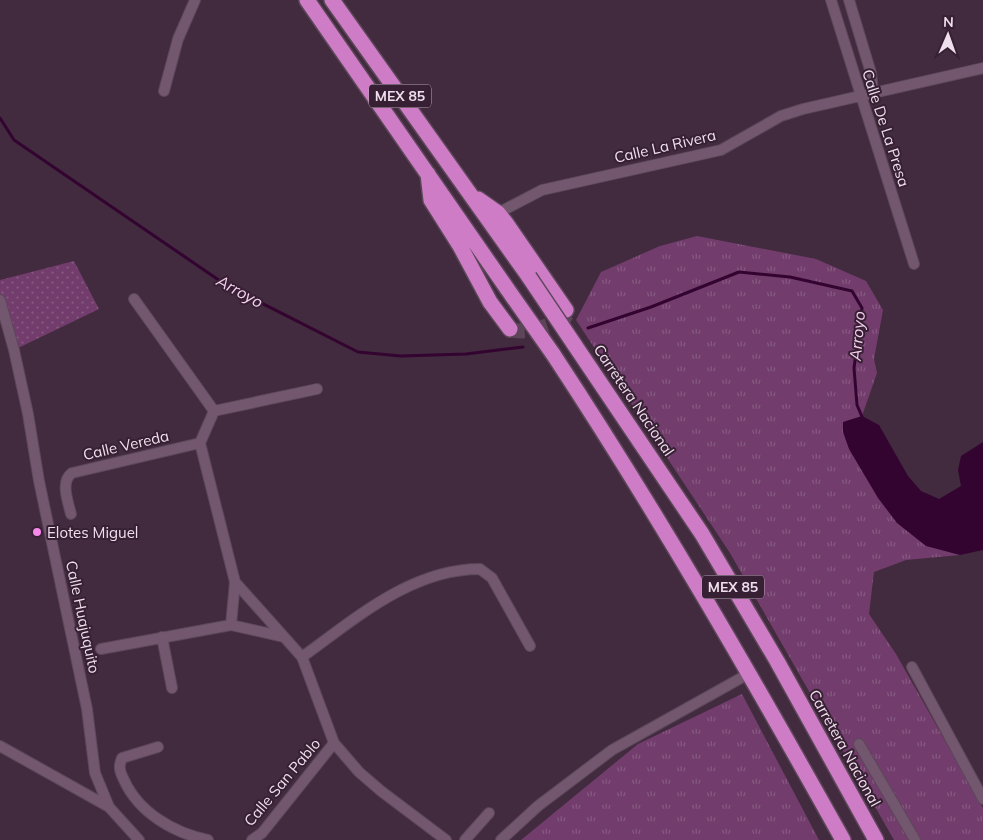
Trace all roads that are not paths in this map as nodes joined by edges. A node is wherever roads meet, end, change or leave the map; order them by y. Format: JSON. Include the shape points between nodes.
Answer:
{"nodes":[{"id":1,"x":195,"y":0,"type":"edge"},
{"id":2,"x":307,"y":0,"type":"edge"},
{"id":3,"x":332,"y":0,"type":"edge"},
{"id":4,"x":831,"y":0,"type":"edge"},
{"id":5,"x":849,"y":0,"type":"edge"},
{"id":6,"x":983,"y":68,"type":"edge"},
{"id":7,"x":164,"y":91,"type":"dead end"},
{"id":8,"x":872,"y":93,"type":"junction"},
{"id":9,"x":860,"y":96,"type":"junction"},
{"id":10,"x":428,"y":173,"type":"junction"},
{"id":11,"x":467,"y":191,"type":"junction"},
{"id":12,"x":498,"y":214,"type":"junction"},
{"id":13,"x":914,"y":264,"type":"dead end"},
{"id":14,"x":134,"y":299,"type":"dead end"},
{"id":15,"x":0,"y":300,"type":"edge"},
{"id":16,"x":566,"y":310,"type":"dead end"},
{"id":17,"x":510,"y":329,"type":"dead end"},
{"id":18,"x":317,"y":389,"type":"dead end"},
{"id":19,"x":214,"y":411,"type":"junction"},
{"id":20,"x":200,"y":443,"type":"junction"},
{"id":21,"x":71,"y":514,"type":"dead end"},
{"id":22,"x":235,"y":582,"type":"junction"},
{"id":23,"x":231,"y":625,"type":"junction"},
{"id":24,"x":162,"y":637,"type":"junction"},
{"id":25,"x":284,"y":637,"type":"junction"},
{"id":26,"x":530,"y":646,"type":"dead end"},
{"id":27,"x":100,"y":649,"type":"dead end"},
{"id":28,"x":302,"y":657,"type":"junction"},
{"id":29,"x":912,"y":668,"type":"dead end"},
{"id":30,"x":750,"y":673,"type":"junction"},
{"id":31,"x":172,"y":688,"type":"dead end"},
{"id":32,"x":334,"y":743,"type":"junction"},
{"id":33,"x":859,"y":744,"type":"dead end"},
{"id":34,"x":0,"y":746,"type":"edge"},
{"id":35,"x":158,"y":747,"type":"dead end"},
{"id":36,"x":983,"y":799,"type":"edge"},
{"id":37,"x":108,"y":807,"type":"junction"},
{"id":38,"x":489,"y":813,"type":"dead end"},
{"id":39,"x":139,"y":840,"type":"edge"},
{"id":40,"x":208,"y":840,"type":"edge"},
{"id":41,"x":252,"y":840,"type":"edge"},
{"id":42,"x":446,"y":840,"type":"edge"},
{"id":43,"x":465,"y":840,"type":"edge"},
{"id":44,"x":501,"y":840,"type":"edge"},
{"id":45,"x":843,"y":840,"type":"edge"},
{"id":46,"x":876,"y":840,"type":"edge"},
{"id":47,"x":915,"y":840,"type":"edge"}],
"edges":[{"from":1,"to":7,"type":"street","via":[[178,39]]},
{"from":2,"to":10,"type":"highway","number":"MEX 85"},
{"from":3,"to":11,"type":"highway","name":"Carretera Nacional","number":"MEX 85"},
{"from":4,"to":9,"type":"street","name":"Calle De La Presa"},
{"from":5,"to":8,"type":"street","via":[[871,73]]},
{"from":6,"to":8,"type":"street","name":"Calle La Rivera"},
{"from":8,"to":9,"type":"street","name":"Calle La Rivera"},
{"from":9,"to":12,"type":"street","name":"Calle La Rivera","via":[[781,116],[721,150],[542,190]]},
{"from":9,"to":13,"type":"street","name":"Calle De La Presa"},
{"from":10,"to":17,"type":"highway","number":"MEX 85","via":[[431,200],[490,302]]},
{"from":10,"to":30,"type":"highway","number":"MEX 85","bridge":true,"via":[[606,434]]},
{"from":11,"to":12,"type":"highway","number":"MEX 85"},
{"from":11,"to":46,"type":"highway","name":"Carretera Nacional","number":"MEX 85","bridge":true,"via":[[529,277],[702,534]]},
{"from":12,"to":16,"type":"highway","number":"MEX 85"},
{"from":14,"to":19,"type":"street"},
{"from":15,"to":37,"type":"street","name":"Calle Huajuquito","via":[[28,414],[87,709],[95,773]]},
{"from":18,"to":19,"type":"street"},
{"from":19,"to":20,"type":"street"},
{"from":20,"to":21,"type":"street","name":"Calle Vereda","via":[[72,473],[66,480]]},
{"from":20,"to":22,"type":"street"},
{"from":22,"to":23,"type":"street"},
{"from":22,"to":25,"type":"street"},
{"from":23,"to":24,"type":"street"},
{"from":23,"to":25,"type":"street"},
{"from":24,"to":27,"type":"street"},
{"from":24,"to":31,"type":"street"},
{"from":25,"to":28,"type":"street"},
{"from":26,"to":28,"type":"street","via":[[492,578],[480,569],[470,569],[427,579],[400,590]]},
{"from":28,"to":32,"type":"street"},
{"from":29,"to":36,"type":"street"},
{"from":30,"to":44,"type":"street","via":[[612,750],[538,806]]},
{"from":30,"to":45,"type":"highway","number":"MEX 85"},
{"from":32,"to":41,"type":"street","name":"Calle San Pablo"},
{"from":32,"to":42,"type":"street","via":[[359,772]]},
{"from":33,"to":47,"type":"street"},
{"from":34,"to":37,"type":"street"},
{"from":35,"to":40,"type":"street","via":[[122,758],[120,771],[128,790],[144,809],[161,822]]},
{"from":37,"to":39,"type":"street","name":"Calle Huajuquito"},
{"from":38,"to":43,"type":"street"}]}
